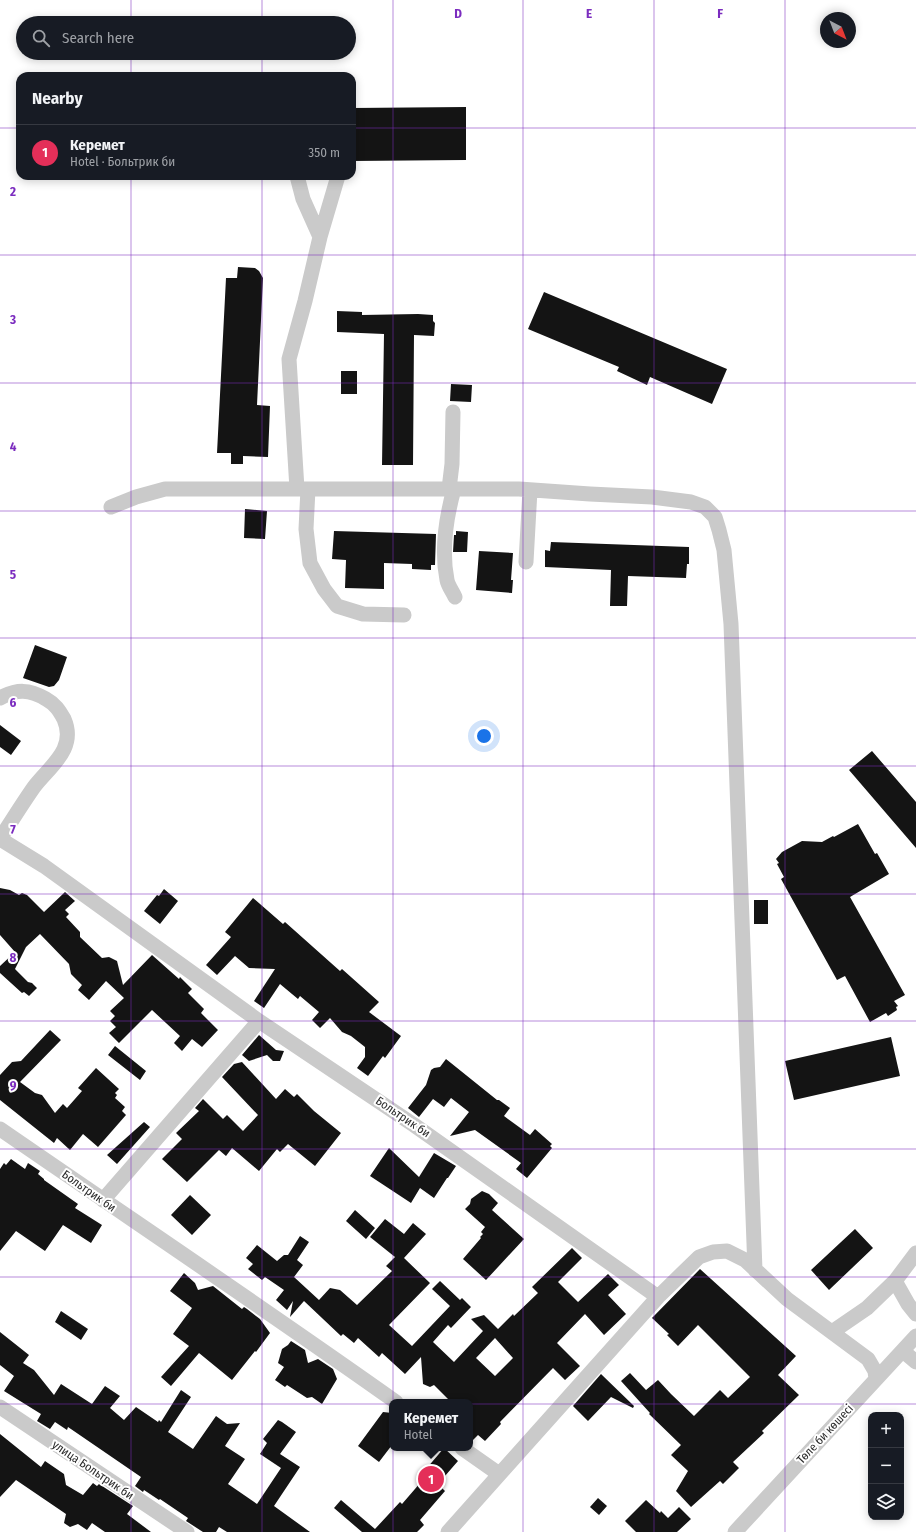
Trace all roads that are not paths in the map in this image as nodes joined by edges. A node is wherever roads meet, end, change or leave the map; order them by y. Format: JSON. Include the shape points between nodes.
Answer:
{"nodes":[{"id":1,"x":298,"y":180,"type":"edge"},
{"id":2,"x":337,"y":180,"type":"edge"},
{"id":3,"x":320,"y":237,"type":"junction"},
{"id":4,"x":453,"y":412,"type":"dead end"},
{"id":5,"x":303,"y":489,"type":"junction"},
{"id":6,"x":452,"y":489,"type":"junction"},
{"id":7,"x":530,"y":490,"type":"junction"},
{"id":8,"x":111,"y":507,"type":"dead end"},
{"id":9,"x":526,"y":562,"type":"dead end"},
{"id":10,"x":455,"y":597,"type":"dead end"},
{"id":11,"x":404,"y":615,"type":"dead end"},
{"id":12,"x":0,"y":698,"type":"edge"},
{"id":13,"x":0,"y":839,"type":"edge"},
{"id":14,"x":259,"y":1021,"type":"junction"},
{"id":15,"x":0,"y":1129,"type":"edge"},
{"id":16,"x":103,"y":1200,"type":"junction"},
{"id":17,"x":916,"y":1253,"type":"edge"},
{"id":18,"x":755,"y":1270,"type":"junction"},
{"id":19,"x":895,"y":1281,"type":"junction"},
{"id":20,"x":658,"y":1297,"type":"junction"},
{"id":21,"x":916,"y":1314,"type":"edge"},
{"id":22,"x":832,"y":1332,"type":"junction"},
{"id":23,"x":916,"y":1336,"type":"edge"},
{"id":24,"x":903,"y":1351,"type":"junction"},
{"id":25,"x":916,"y":1362,"type":"edge"},
{"id":26,"x":876,"y":1379,"type":"junction"},
{"id":27,"x":392,"y":1399,"type":"edge"},
{"id":28,"x":0,"y":1407,"type":"edge"},
{"id":29,"x":466,"y":1451,"type":"edge"},
{"id":30,"x":499,"y":1474,"type":"junction"},
{"id":31,"x":187,"y":1532,"type":"edge"},
{"id":32,"x":448,"y":1532,"type":"edge"},
{"id":33,"x":735,"y":1532,"type":"edge"}],
"edges":[{"from":1,"to":3,"type":"street","via":[[303,199]]},
{"from":2,"to":3,"type":"street"},
{"from":3,"to":5,"type":"street","via":[[289,359]]},
{"from":4,"to":6,"type":"street"},
{"from":5,"to":6,"type":"street"},
{"from":5,"to":8,"type":"street","via":[[165,489]]},
{"from":5,"to":11,"type":"street","via":[[310,563],[337,606],[363,614]]},
{"from":6,"to":7,"type":"street"},
{"from":6,"to":10,"type":"street","via":[[444,542],[447,581]]},
{"from":7,"to":9,"type":"street"},
{"from":7,"to":18,"type":"street","via":[[652,497],[691,502],[704,507],[715,518],[719,530],[724,550],[731,624]]},
{"from":12,"to":13,"type":"street","via":[[12,692],[27,691],[40,695],[54,703],[65,721],[68,733],[61,756],[34,787]]},
{"from":13,"to":14,"type":"street","name":"Больтрик би","via":[[44,866]]},
{"from":14,"to":16,"type":"street"},
{"from":14,"to":20,"type":"street","name":"Больтрик би","via":[[414,1125]]},
{"from":15,"to":16,"type":"street","name":"Больтрик би"},
{"from":16,"to":27,"type":"street","name":"Больтрик би","via":[[281,1320]]},
{"from":17,"to":19,"type":"street"},
{"from":18,"to":20,"type":"street","via":[[745,1260],[727,1251],[713,1252],[698,1257]]},
{"from":18,"to":22,"type":"street"},
{"from":19,"to":21,"type":"street"},
{"from":19,"to":22,"type":"street","via":[[867,1308]]},
{"from":20,"to":30,"type":"street"},
{"from":22,"to":26,"type":"street","via":[[868,1359],[875,1371]]},
{"from":23,"to":24,"type":"street","name":"Төле би көшесі"},
{"from":24,"to":25,"type":"street"},
{"from":24,"to":26,"type":"street","name":"Төле би көшесі"},
{"from":26,"to":33,"type":"street","name":"Төле би көшесі"},
{"from":28,"to":31,"type":"street","name":"улица Больтрик би"},
{"from":29,"to":30,"type":"street"},
{"from":30,"to":32,"type":"street"}]}
